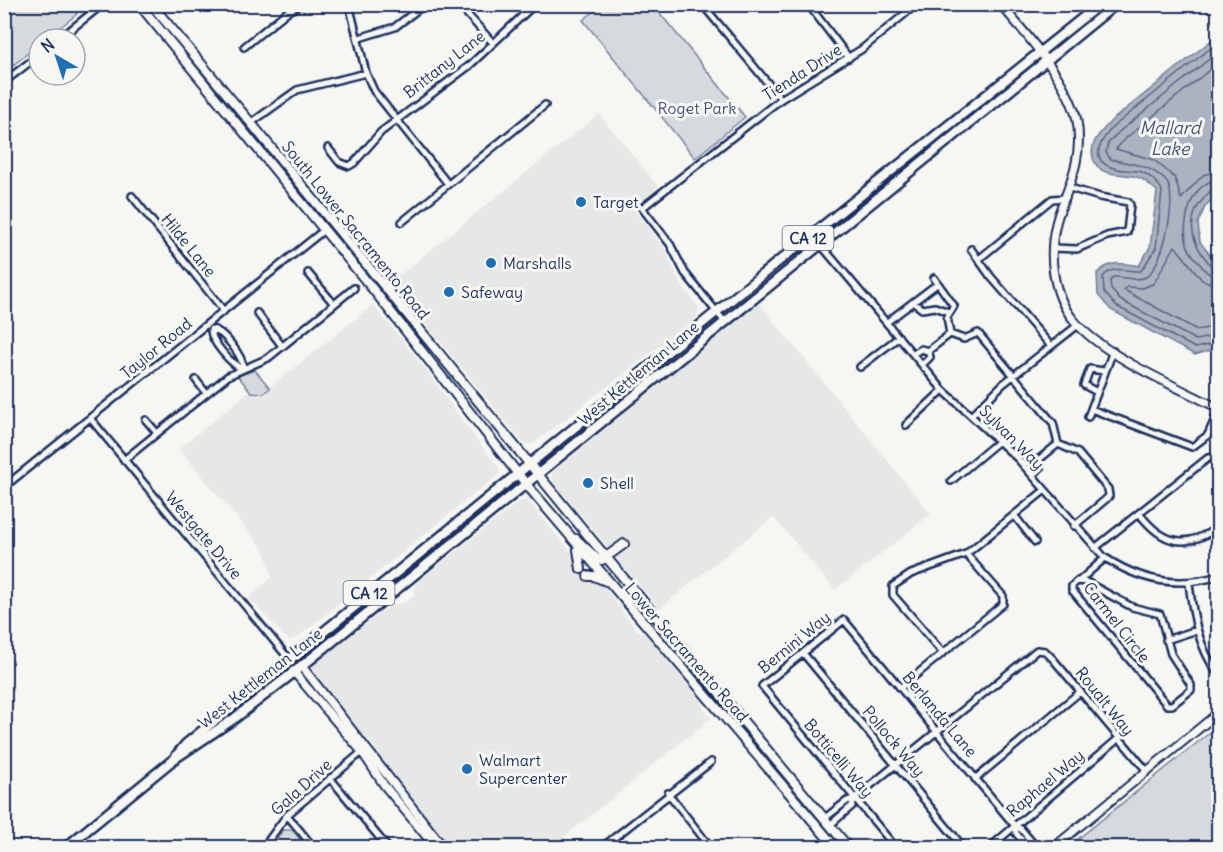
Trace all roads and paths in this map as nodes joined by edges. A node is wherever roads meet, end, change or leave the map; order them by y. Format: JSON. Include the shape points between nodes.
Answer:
{"nodes":[{"id":1,"x":102,"y":4,"type":"edge"},
{"id":2,"x":139,"y":4,"type":"edge"},
{"id":3,"x":151,"y":4,"type":"edge"},
{"id":4,"x":302,"y":4,"type":"edge"},
{"id":5,"x":349,"y":4,"type":"edge"},
{"id":6,"x":425,"y":4,"type":"edge"},
{"id":7,"x":458,"y":4,"type":"edge"},
{"id":8,"x":535,"y":4,"type":"edge"},
{"id":9,"x":702,"y":4,"type":"edge"},
{"id":10,"x":808,"y":4,"type":"edge"},
{"id":11,"x":917,"y":4,"type":"edge"},
{"id":12,"x":1000,"y":4,"type":"edge"},
{"id":13,"x":1100,"y":4,"type":"edge"},
{"id":14,"x":1116,"y":4,"type":"edge"},
{"id":15,"x":908,"y":7,"type":"edge"},
{"id":16,"x":74,"y":27,"type":"edge"},
{"id":17,"x":359,"y":38,"type":"junction"},
{"id":18,"x":494,"y":43,"type":"junction"},
{"id":19,"x":244,"y":47,"type":"dead end"},
{"id":20,"x":1039,"y":53,"type":"junction"},
{"id":21,"x":849,"y":58,"type":"junction"},
{"id":22,"x":1045,"y":62,"type":"junction"},
{"id":23,"x":27,"y":64,"type":"edge"},
{"id":24,"x":366,"y":73,"type":"junction"},
{"id":25,"x":4,"y":82,"type":"edge"},
{"id":26,"x":781,"y":99,"type":"junction"},
{"id":27,"x":545,"y":105,"type":"dead end"},
{"id":28,"x":395,"y":120,"type":"junction"},
{"id":29,"x":251,"y":123,"type":"junction"},
{"id":30,"x":328,"y":148,"type":"dead end"},
{"id":31,"x":448,"y":184,"type":"junction"},
{"id":32,"x":1070,"y":188,"type":"junction"},
{"id":33,"x":132,"y":196,"type":"dead end"},
{"id":34,"x":1066,"y":198,"type":"junction"},
{"id":35,"x":402,"y":222,"type":"dead end"},
{"id":36,"x":324,"y":230,"type":"junction"},
{"id":37,"x":350,"y":244,"type":"junction"},
{"id":38,"x":820,"y":245,"type":"junction"},
{"id":39,"x":1053,"y":248,"type":"junction"},
{"id":40,"x":971,"y":249,"type":"dead end"},
{"id":41,"x":979,"y":259,"type":"junction"},
{"id":42,"x":308,"y":273,"type":"dead end"},
{"id":43,"x":934,"y":278,"type":"dead end"},
{"id":44,"x":937,"y":284,"type":"junction"},
{"id":45,"x":354,"y":288,"type":"dead end"},
{"id":46,"x":913,"y":302,"type":"junction"},
{"id":47,"x":334,"y":304,"type":"junction"},
{"id":48,"x":224,"y":311,"type":"junction"},
{"id":49,"x":716,"y":312,"type":"junction"},
{"id":50,"x":949,"y":312,"type":"junction"},
{"id":51,"x":257,"y":314,"type":"dead end"},
{"id":52,"x":724,"y":321,"type":"junction"},
{"id":53,"x":887,"y":322,"type":"junction"},
{"id":54,"x":1077,"y":325,"type":"junction"},
{"id":55,"x":209,"y":326,"type":"junction"},
{"id":56,"x":950,"y":334,"type":"junction"},
{"id":57,"x":899,"y":337,"type":"junction"},
{"id":58,"x":282,"y":346,"type":"junction"},
{"id":59,"x":1051,"y":346,"type":"junction"},
{"id":60,"x":234,"y":350,"type":"junction"},
{"id":61,"x":928,"y":351,"type":"junction"},
{"id":62,"x":1113,"y":351,"type":"junction"},
{"id":63,"x":913,"y":354,"type":"junction"},
{"id":64,"x":226,"y":355,"type":"junction"},
{"id":65,"x":922,"y":365,"type":"junction"},
{"id":66,"x":860,"y":368,"type":"dead end"},
{"id":67,"x":243,"y":369,"type":"junction"},
{"id":68,"x":1104,"y":371,"type":"junction"},
{"id":69,"x":1013,"y":376,"type":"junction"},
{"id":70,"x":196,"y":380,"type":"dead end"},
{"id":71,"x":943,"y":390,"type":"junction"},
{"id":72,"x":1097,"y":392,"type":"junction"},
{"id":73,"x":206,"y":393,"type":"junction"},
{"id":74,"x":1218,"y":408,"type":"edge"},
{"id":75,"x":1091,"y":409,"type":"junction"},
{"id":76,"x":1218,"y":412,"type":"edge"},
{"id":77,"x":972,"y":415,"type":"junction"},
{"id":78,"x":1088,"y":417,"type":"dead end"},
{"id":79,"x":90,"y":418,"type":"junction"},
{"id":80,"x":146,"y":420,"type":"dead end"},
{"id":81,"x":906,"y":424,"type":"dead end"},
{"id":82,"x":157,"y":433,"type":"junction"},
{"id":83,"x":1000,"y":441,"type":"junction"},
{"id":84,"x":1058,"y":444,"type":"junction"},
{"id":85,"x":1218,"y":458,"type":"edge"},
{"id":86,"x":124,"y":460,"type":"junction"},
{"id":87,"x":1037,"y":461,"type":"junction"},
{"id":88,"x":529,"y":464,"type":"junction"},
{"id":89,"x":1023,"y":465,"type":"junction"},
{"id":90,"x":517,"y":473,"type":"junction"},
{"id":91,"x":537,"y":475,"type":"junction"},
{"id":92,"x":1032,"y":475,"type":"junction"},
{"id":93,"x":951,"y":480,"type":"dead end"},
{"id":94,"x":526,"y":484,"type":"junction"},
{"id":95,"x":4,"y":486,"type":"edge"},
{"id":96,"x":1045,"y":490,"type":"junction"},
{"id":97,"x":1139,"y":513,"type":"junction"},
{"id":98,"x":1014,"y":515,"type":"junction"},
{"id":99,"x":1074,"y":526,"type":"junction"},
{"id":100,"x":1218,"y":527,"type":"edge"},
{"id":101,"x":569,"y":536,"type":"junction"},
{"id":102,"x":1035,"y":542,"type":"dead end"},
{"id":103,"x":624,"y":544,"type":"dead end"},
{"id":104,"x":1095,"y":548,"type":"junction"},
{"id":105,"x":966,"y":554,"type":"junction"},
{"id":106,"x":607,"y":557,"type":"junction"},
{"id":107,"x":1105,"y":558,"type":"junction"},
{"id":108,"x":581,"y":569,"type":"dead end"},
{"id":109,"x":588,"y":576,"type":"dead end"},
{"id":110,"x":1218,"y":576,"type":"edge"},
{"id":111,"x":1079,"y":581,"type":"junction"},
{"id":112,"x":1190,"y":583,"type":"junction"},
{"id":113,"x":613,"y":587,"type":"junction"},
{"id":114,"x":844,"y":620,"type":"joint"},
{"id":115,"x":1197,"y":630,"type":"junction"},
{"id":116,"x":1166,"y":640,"type":"junction"},
{"id":117,"x":942,"y":652,"type":"junction"},
{"id":118,"x":802,"y":653,"type":"junction"},
{"id":119,"x":289,"y":659,"type":"junction"},
{"id":120,"x":297,"y":668,"type":"junction"},
{"id":121,"x":1218,"y":674,"type":"edge"},
{"id":122,"x":762,"y":686,"type":"joint"},
{"id":123,"x":900,"y":688,"type":"junction"},
{"id":124,"x":1080,"y":692,"type":"junction"},
{"id":125,"x":1218,"y":713,"type":"edge"},
{"id":126,"x":937,"y":732,"type":"junction"},
{"id":127,"x":1119,"y":739,"type":"junction"},
{"id":128,"x":365,"y":750,"type":"junction"},
{"id":129,"x":174,"y":759,"type":"junction"},
{"id":130,"x":711,"y":762,"type":"dead end"},
{"id":131,"x":896,"y":765,"type":"junction"},
{"id":132,"x":1147,"y":771,"type":"junction"},
{"id":133,"x":330,"y":778,"type":"junction"},
{"id":134,"x":975,"y":778,"type":"junction"},
{"id":135,"x":668,"y":794,"type":"junction"},
{"id":136,"x":855,"y":798,"type":"junction"},
{"id":137,"x":287,"y":815,"type":"junction"},
{"id":138,"x":825,"y":818,"type":"junction"},
{"id":139,"x":831,"y":825,"type":"junction"},
{"id":140,"x":1015,"y":826,"type":"junction"},
{"id":141,"x":706,"y":841,"type":"junction"},
{"id":142,"x":65,"y":848,"type":"edge"},
{"id":143,"x":263,"y":848,"type":"edge"},
{"id":144,"x":314,"y":848,"type":"edge"},
{"id":145,"x":388,"y":848,"type":"edge"},
{"id":146,"x":436,"y":848,"type":"edge"},
{"id":147,"x":444,"y":848,"type":"edge"},
{"id":148,"x":601,"y":848,"type":"edge"},
{"id":149,"x":697,"y":848,"type":"edge"},
{"id":150,"x":711,"y":848,"type":"edge"},
{"id":151,"x":836,"y":848,"type":"edge"},
{"id":152,"x":849,"y":848,"type":"edge"},
{"id":153,"x":896,"y":848,"type":"edge"},
{"id":154,"x":964,"y":848,"type":"edge"},
{"id":155,"x":989,"y":848,"type":"edge"},
{"id":156,"x":1028,"y":848,"type":"edge"},
{"id":157,"x":1037,"y":848,"type":"edge"},
{"id":158,"x":1053,"y":848,"type":"edge"}],
"edges":[{"from":1,"to":16,"type":"street"},
{"from":2,"to":36,"type":"main road","name":"South Lower Sacramento Road"},
{"from":3,"to":29,"type":"main road","name":"South Lower Sacramento Road"},
{"from":4,"to":19,"type":"street"},
{"from":5,"to":17,"type":"street"},
{"from":6,"to":17,"type":"street","via":[[394,27]]},
{"from":7,"to":18,"type":"street"},
{"from":8,"to":18,"type":"street","name":"Brittany Lane"},
{"from":9,"to":26,"type":"street"},
{"from":10,"to":21,"type":"street"},
{"from":11,"to":15,"type":"street","name":"Tienda Drive"},
{"from":12,"to":20,"type":"street"},
{"from":13,"to":20,"type":"main road","name":"West Kettleman Lane","number":"CA 12"},
{"from":14,"to":22,"type":"main road","name":"West Kettleman Lane","number":"CA 12"},
{"from":15,"to":21,"type":"street","name":"Tienda Drive"},
{"from":17,"to":24,"type":"street"},
{"from":18,"to":28,"type":"street","name":"Brittany Lane"},
{"from":20,"to":22,"type":"street"},
{"from":20,"to":49,"type":"main road","name":"West Kettleman Lane","number":"CA 12"},
{"from":21,"to":26,"type":"street","name":"Tienda Drive"},
{"from":22,"to":32,"type":"street","via":[[1068,93],[1077,120],[1080,152]]},
{"from":22,"to":38,"type":"main road","name":"West Kettleman Lane","number":"CA 12"},
{"from":23,"to":25,"type":"street"},
{"from":24,"to":28,"type":"street"},
{"from":24,"to":29,"type":"street","via":[[297,90]]},
{"from":26,"to":49,"type":"street","name":"Tienda Drive","via":[[642,208]]},
{"from":27,"to":31,"type":"street"},
{"from":28,"to":30,"type":"street","name":"Brittany Lane","via":[[351,165],[339,162]]},
{"from":28,"to":31,"type":"street"},
{"from":29,"to":37,"type":"main road","name":"South Lower Sacramento Road"},
{"from":31,"to":35,"type":"street"},
{"from":32,"to":34,"type":"street"},
{"from":32,"to":39,"type":"street","via":[[1128,202],[1127,232],[1077,249]]},
{"from":33,"to":48,"type":"street","name":"Hilde Lane"},
{"from":34,"to":39,"type":"street"},
{"from":34,"to":41,"type":"street","via":[[1052,199]]},
{"from":36,"to":37,"type":"main road","via":[[332,229]]},
{"from":36,"to":48,"type":"street","name":"Taylor Road"},
{"from":36,"to":90,"type":"main road","name":"South Lower Sacramento Road"},
{"from":37,"to":88,"type":"main road","name":"South Lower Sacramento Road"},
{"from":38,"to":52,"type":"main road","name":"West Kettleman Lane","number":"CA 12"},
{"from":38,"to":53,"type":"street","name":"Sylvan Way"},
{"from":39,"to":54,"type":"street","via":[[1053,272],[1059,293]]},
{"from":40,"to":41,"type":"street"},
{"from":41,"to":59,"type":"street"},
{"from":42,"to":47,"type":"street"},
{"from":43,"to":44,"type":"street"},
{"from":44,"to":46,"type":"street"},
{"from":44,"to":50,"type":"street","via":[[954,306]]},
{"from":45,"to":47,"type":"street"},
{"from":46,"to":50,"type":"street","via":[[922,309]]},
{"from":46,"to":53,"type":"street"},
{"from":47,"to":58,"type":"street"},
{"from":48,"to":55,"type":"street","name":"Taylor Road"},
{"from":49,"to":52,"type":"street","name":"Tienda Drive"},
{"from":49,"to":88,"type":"main road","name":"West Kettleman Lane","number":"CA 12"},
{"from":50,"to":56,"type":"street","via":[[946,323]]},
{"from":51,"to":58,"type":"street"},
{"from":52,"to":91,"type":"main road","name":"West Kettleman Lane","number":"CA 12"},
{"from":53,"to":57,"type":"street","name":"Sylvan Way"},
{"from":54,"to":59,"type":"street"},
{"from":54,"to":62,"type":"street","via":[[1098,344]]},
{"from":55,"to":60,"type":"street"},
{"from":55,"to":64,"type":"street"},
{"from":55,"to":79,"type":"street","name":"Taylor Road"},
{"from":56,"to":61,"type":"street"},
{"from":56,"to":69,"type":"street","via":[[964,339],[978,333]]},
{"from":57,"to":63,"type":"street","name":"Sylvan Way"},
{"from":57,"to":66,"type":"street"},
{"from":58,"to":67,"type":"street"},
{"from":59,"to":69,"type":"street"},
{"from":60,"to":64,"type":"street"},
{"from":60,"to":67,"type":"street","via":[[243,361]]},
{"from":61,"to":63,"type":"street","via":[[921,349]]},
{"from":61,"to":65,"type":"street","via":[[930,357]]},
{"from":62,"to":68,"type":"street"},
{"from":62,"to":74,"type":"street"},
{"from":63,"to":65,"type":"street","name":"Sylvan Way"},
{"from":64,"to":67,"type":"street"},
{"from":65,"to":71,"type":"street","name":"Sylvan Way"},
{"from":67,"to":73,"type":"street"},
{"from":68,"to":72,"type":"street"},
{"from":68,"to":72,"type":"street","via":[[1090,369],[1084,385]]},
{"from":69,"to":77,"type":"street"},
{"from":69,"to":84,"type":"street","via":[[1053,423]]},
{"from":70,"to":73,"type":"street"},
{"from":71,"to":77,"type":"street","name":"Sylvan Way"},
{"from":71,"to":81,"type":"street"},
{"from":72,"to":75,"type":"street"},
{"from":73,"to":82,"type":"street"},
{"from":75,"to":76,"type":"street","via":[[1192,447],[1208,435]]},
{"from":75,"to":78,"type":"street"},
{"from":77,"to":83,"type":"street","name":"Sylvan Way"},
{"from":79,"to":86,"type":"street","name":"Westgate Drive"},
{"from":79,"to":95,"type":"street","name":"Taylor Road"},
{"from":80,"to":82,"type":"street"},
{"from":82,"to":86,"type":"street"},
{"from":83,"to":89,"type":"street","name":"Sylvan Way"},
{"from":83,"to":93,"type":"street"},
{"from":84,"to":87,"type":"street"},
{"from":84,"to":99,"type":"street","via":[[1078,453],[1109,493]]},
{"from":85,"to":97,"type":"street","via":[[1208,458]]},
{"from":86,"to":119,"type":"street","name":"Westgate Drive"},
{"from":87,"to":89,"type":"street","via":[[1033,459]]},
{"from":87,"to":92,"type":"street","via":[[1040,468]]},
{"from":88,"to":90,"type":"main road","name":"West Kettleman Lane","number":"CA 12"},
{"from":88,"to":91,"type":"main road","name":"South Lower Sacramento Road"},
{"from":89,"to":92,"type":"street","name":"Sylvan Way"},
{"from":90,"to":94,"type":"main road","name":"Lower Sacramento Road"},
{"from":90,"to":119,"type":"main road","name":"West Kettleman Lane","number":"CA 12"},
{"from":91,"to":94,"type":"main road","name":"West Kettleman Lane","number":"CA 12"},
{"from":91,"to":106,"type":"main road","name":"Lower Sacramento Road"},
{"from":92,"to":96,"type":"street","name":"Sylvan Way"},
{"from":94,"to":101,"type":"main road","name":"Lower Sacramento Road"},
{"from":94,"to":120,"type":"main road","name":"West Kettleman Lane","number":"CA 12"},
{"from":96,"to":98,"type":"street"},
{"from":96,"to":99,"type":"street","name":"Sylvan Way"},
{"from":97,"to":100,"type":"street","via":[[1153,531],[1177,542],[1206,536]]},
{"from":97,"to":104,"type":"street"},
{"from":98,"to":102,"type":"street"},
{"from":98,"to":105,"type":"street"},
{"from":99,"to":104,"type":"street","name":"Sylvan Way"},
{"from":101,"to":106,"type":"main road","via":[[579,540],[597,559]]},
{"from":101,"to":108,"type":"main road","via":[[579,551]]},
{"from":101,"to":113,"type":"main road","name":"Lower Sacramento Road"},
{"from":103,"to":106,"type":"main road"},
{"from":104,"to":107,"type":"street","name":"Sylvan Way"},
{"from":105,"to":117,"type":"street","via":[[1004,600]]},
{"from":105,"to":117,"type":"street","via":[[911,574],[892,590]]},
{"from":106,"to":138,"type":"main road","name":"Lower Sacramento Road"},
{"from":107,"to":111,"type":"street"},
{"from":107,"to":112,"type":"street","name":"Sylvan Way","via":[[1154,580]]},
{"from":109,"to":113,"type":"main road"},
{"from":110,"to":112,"type":"street","name":"Sylvan Way"},
{"from":111,"to":116,"type":"street","name":"Carmel Circle","via":[[1132,608],[1160,614]]},
{"from":111,"to":116,"type":"street","name":"Carmel Circle","via":[[1072,590],[1169,706],[1191,690],[1191,685],[1176,666]]},
{"from":112,"to":115,"type":"street"},
{"from":113,"to":151,"type":"main road","name":"Lower Sacramento Road","via":[[633,620]]},
{"from":114,"to":118,"type":"street","name":"Bernini Way"},
{"from":114,"to":123,"type":"street","name":"Berlanda Lane"},
{"from":115,"to":116,"type":"street","name":"Carmel Circle"},
{"from":115,"to":121,"type":"street"},
{"from":117,"to":123,"type":"street"},
{"from":118,"to":122,"type":"street","name":"Bernini Way"},
{"from":118,"to":131,"type":"street","name":"Pollock Way"},
{"from":119,"to":120,"type":"street","name":"Westgate Drive"},
{"from":119,"to":129,"type":"main road","name":"West Kettleman Lane","number":"CA 12","via":[[186,744]]},
{"from":120,"to":128,"type":"street","name":"Westgate Drive"},
{"from":120,"to":129,"type":"main road","name":"West Kettleman Lane","number":"CA 12","via":[[235,718]]},
{"from":122,"to":136,"type":"street","name":"Botticelli Way"},
{"from":123,"to":126,"type":"street","name":"Berlanda Lane"},
{"from":124,"to":126,"type":"street","name":"Roualt Way","via":[[1053,659],[1041,650],[1033,652]]},
{"from":124,"to":127,"type":"street","name":"Roualt Way"},
{"from":124,"to":134,"type":"street"},
{"from":125,"to":132,"type":"street"},
{"from":126,"to":131,"type":"street"},
{"from":126,"to":134,"type":"street","name":"Berlanda Lane"},
{"from":127,"to":132,"type":"street","name":"Roualt Way"},
{"from":127,"to":140,"type":"street","name":"Raphael Way"},
{"from":128,"to":133,"type":"street","name":"Gala Drive"},
{"from":128,"to":146,"type":"street","via":[[384,785]]},
{"from":128,"to":147,"type":"street"},
{"from":129,"to":142,"type":"main road","name":"West Kettleman Lane","number":"CA 12"},
{"from":130,"to":135,"type":"street"},
{"from":131,"to":136,"type":"street"},
{"from":131,"to":154,"type":"street","name":"Pollock Way"},
{"from":132,"to":158,"type":"street"},
{"from":133,"to":137,"type":"street","name":"Gala Drive"},
{"from":133,"to":145,"type":"street"},
{"from":134,"to":140,"type":"street","name":"Berlanda Lane"},
{"from":135,"to":141,"type":"street"},
{"from":135,"to":148,"type":"street"},
{"from":136,"to":138,"type":"street"},
{"from":136,"to":139,"type":"street","via":[[852,806]]},
{"from":136,"to":153,"type":"street","name":"Botticelli Way"},
{"from":137,"to":143,"type":"street","name":"Gala Drive"},
{"from":137,"to":144,"type":"street"},
{"from":138,"to":139,"type":"main road","name":"Lower Sacramento Road"},
{"from":139,"to":152,"type":"main road","name":"Lower Sacramento Road"},
{"from":140,"to":155,"type":"street","name":"Raphael Way"},
{"from":140,"to":156,"type":"street","name":"Berlanda Lane"},
{"from":140,"to":157,"type":"street","name":"Berlanda Lane"},
{"from":141,"to":149,"type":"street"},
{"from":141,"to":150,"type":"street"}]}
